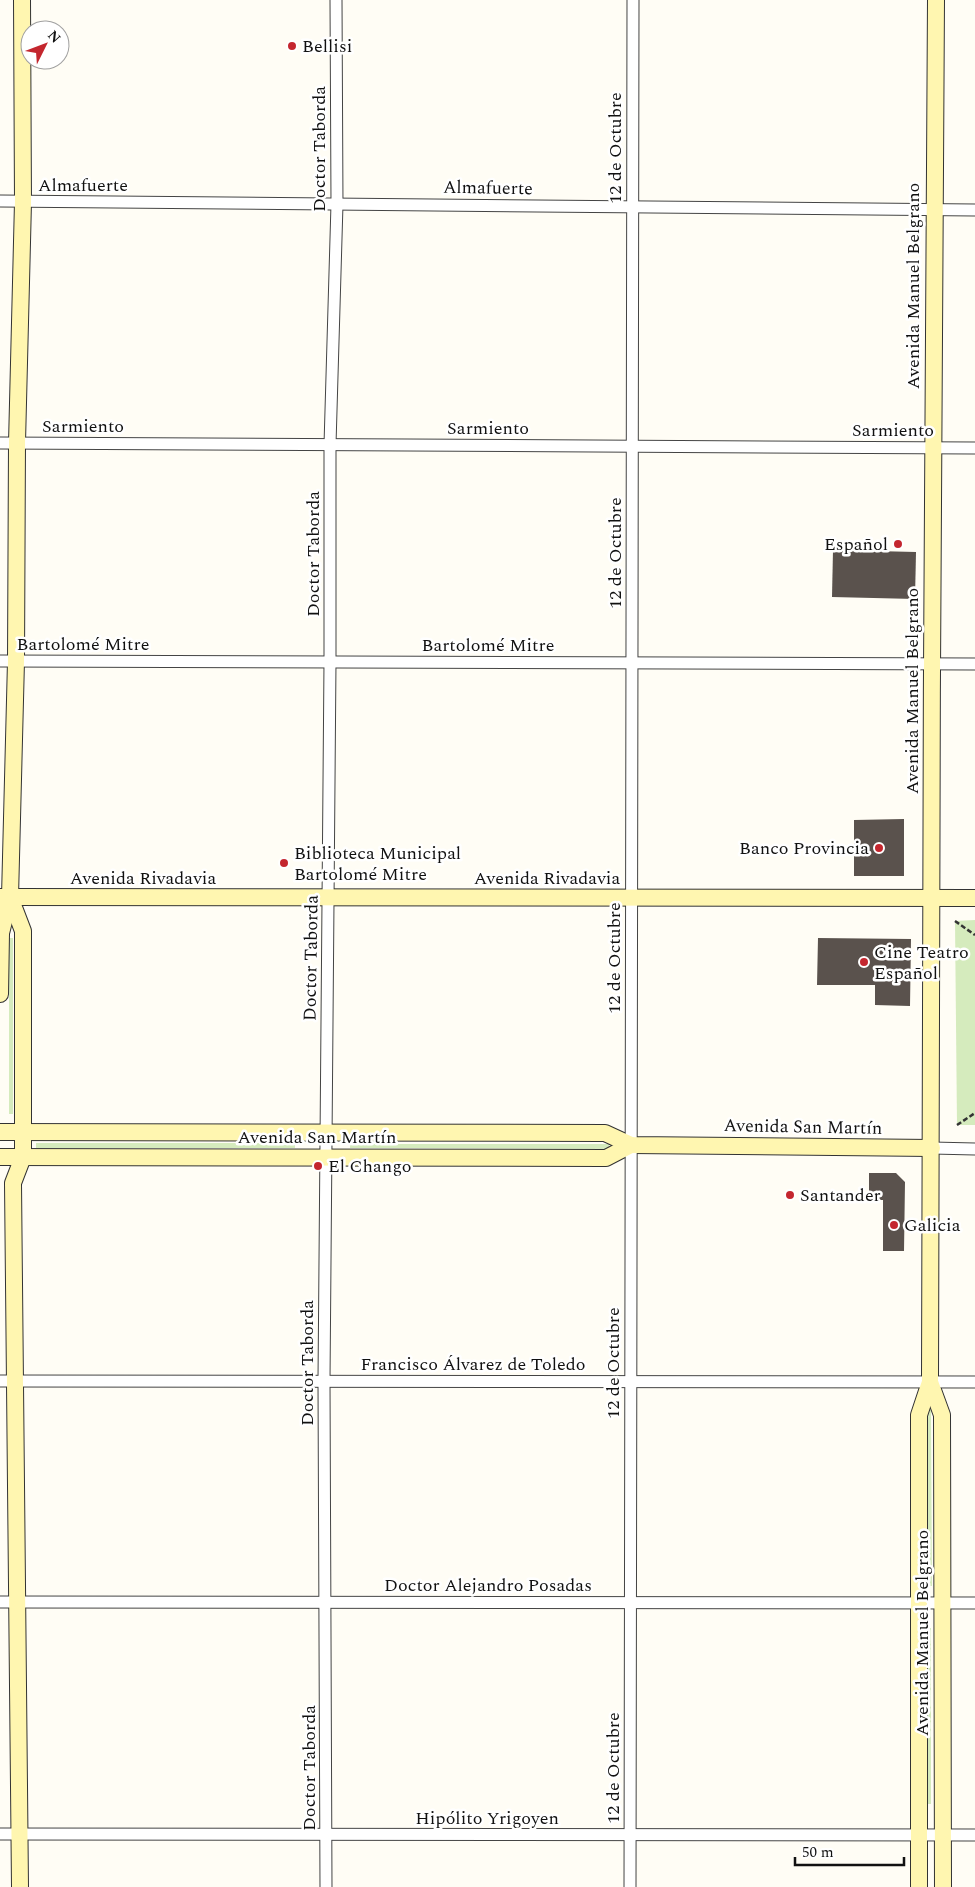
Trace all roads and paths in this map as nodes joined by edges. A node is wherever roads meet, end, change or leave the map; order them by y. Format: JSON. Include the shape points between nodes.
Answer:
{"nodes":[{"id":1,"x":22,"y":0,"type":"edge"},
{"id":2,"x":336,"y":0,"type":"edge"},
{"id":3,"x":633,"y":0,"type":"edge"},
{"id":4,"x":936,"y":0,"type":"edge"},
{"id":5,"x":0,"y":201,"type":"edge"},
{"id":6,"x":23,"y":202,"type":"junction"},
{"id":7,"x":336,"y":204,"type":"junction"},
{"id":8,"x":633,"y":207,"type":"junction"},
{"id":9,"x":933,"y":210,"type":"junction"},
{"id":10,"x":975,"y":210,"type":"edge"},
{"id":11,"x":0,"y":443,"type":"edge"},
{"id":12,"x":17,"y":443,"type":"junction"},
{"id":13,"x":330,"y":445,"type":"junction"},
{"id":14,"x":632,"y":447,"type":"junction"},
{"id":15,"x":933,"y":448,"type":"junction"},
{"id":16,"x":975,"y":448,"type":"edge"},
{"id":17,"x":8,"y":661,"type":"edge"},
{"id":18,"x":330,"y":662,"type":"junction"},
{"id":19,"x":632,"y":663,"type":"junction"},
{"id":20,"x":931,"y":664,"type":"junction"},
{"id":21,"x":975,"y":664,"type":"edge"},
{"id":22,"x":5,"y":897,"type":"edge"},
{"id":23,"x":328,"y":898,"type":"junction"},
{"id":24,"x":632,"y":898,"type":"junction"},
{"id":25,"x":932,"y":898,"type":"junction"},
{"id":26,"x":975,"y":898,"type":"edge"},
{"id":27,"x":954,"y":921,"type":"dead end"},
{"id":28,"x":975,"y":936,"type":"edge"},
{"id":29,"x":0,"y":994,"type":"edge"},
{"id":30,"x":975,"y":1113,"type":"edge"},
{"id":31,"x":957,"y":1125,"type":"dead end"},
{"id":32,"x":0,"y":1132,"type":"edge"},
{"id":33,"x":22,"y":1132,"type":"junction"},
{"id":34,"x":326,"y":1133,"type":"junction"},
{"id":35,"x":631,"y":1146,"type":"junction"},
{"id":36,"x":932,"y":1148,"type":"junction"},
{"id":37,"x":975,"y":1149,"type":"edge"},
{"id":38,"x":0,"y":1151,"type":"edge"},
{"id":39,"x":0,"y":1157,"type":"edge"},
{"id":40,"x":24,"y":1157,"type":"junction"},
{"id":41,"x":326,"y":1157,"type":"junction"},
{"id":42,"x":13,"y":1183,"type":"junction"},
{"id":43,"x":7,"y":1381,"type":"edge"},
{"id":44,"x":324,"y":1381,"type":"junction"},
{"id":45,"x":631,"y":1382,"type":"junction"},
{"id":46,"x":930,"y":1382,"type":"junction"},
{"id":47,"x":975,"y":1382,"type":"edge"},
{"id":48,"x":0,"y":1602,"type":"edge"},
{"id":49,"x":16,"y":1602,"type":"junction"},
{"id":50,"x":326,"y":1602,"type":"junction"},
{"id":51,"x":630,"y":1602,"type":"junction"},
{"id":52,"x":919,"y":1603,"type":"junction"},
{"id":53,"x":942,"y":1603,"type":"junction"},
{"id":54,"x":975,"y":1603,"type":"edge"},
{"id":55,"x":0,"y":1834,"type":"edge"},
{"id":56,"x":19,"y":1834,"type":"junction"},
{"id":57,"x":326,"y":1835,"type":"junction"},
{"id":58,"x":630,"y":1835,"type":"junction"},
{"id":59,"x":919,"y":1835,"type":"junction"},
{"id":60,"x":942,"y":1835,"type":"junction"},
{"id":61,"x":975,"y":1835,"type":"edge"},
{"id":62,"x":20,"y":1887,"type":"edge"},
{"id":63,"x":326,"y":1887,"type":"edge"},
{"id":64,"x":630,"y":1887,"type":"edge"},
{"id":65,"x":920,"y":1887,"type":"edge"},
{"id":66,"x":942,"y":1887,"type":"edge"}],
"edges":[{"from":1,"to":6,"type":"main road"},
{"from":2,"to":7,"type":"street","name":"Doctor Taborda"},
{"from":3,"to":8,"type":"street","name":"12 de Octubre"},
{"from":4,"to":9,"type":"main road","name":"Avenida Manuel Belgrano"},
{"from":5,"to":6,"type":"street","name":"Almafuerte"},
{"from":6,"to":7,"type":"street","name":"Almafuerte"},
{"from":6,"to":12,"type":"main road"},
{"from":7,"to":8,"type":"street","name":"Almafuerte"},
{"from":7,"to":13,"type":"street","name":"Doctor Taborda"},
{"from":8,"to":9,"type":"street","name":"Almafuerte"},
{"from":8,"to":14,"type":"street","name":"12 de Octubre"},
{"from":9,"to":10,"type":"street","name":"Almafuerte"},
{"from":9,"to":15,"type":"main road","name":"Avenida Manuel Belgrano"},
{"from":11,"to":12,"type":"street","name":"Sarmiento"},
{"from":12,"to":13,"type":"street","name":"Sarmiento"},
{"from":12,"to":17,"type":"main road"},
{"from":13,"to":14,"type":"street","name":"Sarmiento"},
{"from":13,"to":18,"type":"street","name":"Doctor Taborda"},
{"from":14,"to":15,"type":"street","name":"Sarmiento"},
{"from":14,"to":19,"type":"street","name":"12 de Octubre"},
{"from":15,"to":16,"type":"street","name":"Sarmiento"},
{"from":15,"to":20,"type":"main road","name":"Avenida Manuel Belgrano"},
{"from":17,"to":18,"type":"street","name":"Bartolomé Mitre"},
{"from":17,"to":22,"type":"main road"},
{"from":18,"to":19,"type":"street","name":"Bartolomé Mitre"},
{"from":18,"to":23,"type":"street","name":"Doctor Taborda"},
{"from":19,"to":20,"type":"street","name":"Bartolomé Mitre"},
{"from":19,"to":24,"type":"street","name":"12 de Octubre"},
{"from":20,"to":21,"type":"street","name":"Bartolomé Mitre"},
{"from":20,"to":25,"type":"main road","name":"Avenida Manuel Belgrano"},
{"from":22,"to":23,"type":"main road","name":"Avenida Rivadavia"},
{"from":22,"to":29,"type":"main road"},
{"from":22,"to":33,"type":"main road","via":[[23,931]]},
{"from":23,"to":24,"type":"main road","name":"Avenida Rivadavia"},
{"from":23,"to":34,"type":"street","name":"Doctor Taborda"},
{"from":24,"to":25,"type":"main road","name":"Avenida Rivadavia"},
{"from":24,"to":35,"type":"street","name":"12 de Octubre"},
{"from":25,"to":26,"type":"main road","name":"Avenida Rivadavia"},
{"from":25,"to":36,"type":"main road","name":"Avenida Manuel Belgrano"},
{"from":27,"to":28,"type":"path"},
{"from":30,"to":31,"type":"path"},
{"from":32,"to":33,"type":"main road","name":"Avenida San Martín"},
{"from":33,"to":34,"type":"main road","name":"Avenida San Martín"},
{"from":33,"to":40,"type":"main road"},
{"from":34,"to":35,"type":"main road","name":"Avenida San Martín","via":[[605,1133]]},
{"from":34,"to":41,"type":"street","name":"Doctor Taborda"},
{"from":35,"to":36,"type":"main road","name":"Avenida San Martín"},
{"from":35,"to":41,"type":"main road","name":"Avenida San Martín","via":[[606,1158]]},
{"from":35,"to":45,"type":"street","name":"12 de Octubre"},
{"from":36,"to":37,"type":"street","name":"Avenida San Martín"},
{"from":36,"to":46,"type":"main road","name":"Avenida Manuel Belgrano"},
{"from":38,"to":39,"type":"main road"},
{"from":39,"to":40,"type":"main road","name":"Avenida San Martín"},
{"from":39,"to":42,"type":"main road"},
{"from":40,"to":41,"type":"main road","name":"Avenida San Martín"},
{"from":40,"to":42,"type":"main road"},
{"from":41,"to":44,"type":"street","name":"Doctor Taborda"},
{"from":42,"to":43,"type":"main road"},
{"from":43,"to":44,"type":"street","name":"Francisco Álvarez de Toledo"},
{"from":43,"to":49,"type":"main road"},
{"from":44,"to":45,"type":"street","name":"Francisco Álvarez de Toledo"},
{"from":44,"to":50,"type":"street","name":"Doctor Taborda"},
{"from":45,"to":46,"type":"street","name":"Francisco Álvarez de Toledo"},
{"from":45,"to":51,"type":"street","name":"12 de Octubre"},
{"from":46,"to":47,"type":"street","name":"Francisco Álvarez de Toledo"},
{"from":46,"to":52,"type":"main road","name":"Avenida Manuel Belgrano","via":[[919,1415]]},
{"from":46,"to":53,"type":"main road","name":"Avenida Manuel Belgrano","via":[[942,1415]]},
{"from":48,"to":49,"type":"street","name":"Doctor Alejandro Posadas"},
{"from":49,"to":50,"type":"street","name":"Doctor Alejandro Posadas"},
{"from":49,"to":56,"type":"main road"},
{"from":50,"to":51,"type":"street","name":"Doctor Alejandro Posadas"},
{"from":50,"to":57,"type":"street","name":"Doctor Taborda"},
{"from":51,"to":52,"type":"street","name":"Doctor Alejandro Posadas"},
{"from":51,"to":58,"type":"street","name":"12 de Octubre"},
{"from":52,"to":53,"type":"street","name":"Doctor Alejandro Posadas"},
{"from":52,"to":59,"type":"main road","name":"Avenida Manuel Belgrano"},
{"from":53,"to":54,"type":"street","name":"Doctor Alejandro Posadas"},
{"from":53,"to":60,"type":"main road","name":"Avenida Manuel Belgrano"},
{"from":55,"to":56,"type":"street","name":"Hipólito Yrigoyen"},
{"from":56,"to":57,"type":"street","name":"Hipólito Yrigoyen"},
{"from":56,"to":62,"type":"main road"},
{"from":57,"to":58,"type":"street","name":"Hipólito Yrigoyen"},
{"from":57,"to":63,"type":"street","name":"Doctor Taborda"},
{"from":58,"to":59,"type":"street","name":"Hipólito Yrigoyen"},
{"from":58,"to":64,"type":"street","name":"12 de Octubre"},
{"from":59,"to":60,"type":"street","name":"Hipólito Yrigoyen"},
{"from":59,"to":65,"type":"main road","name":"Avenida Manuel Belgrano"},
{"from":60,"to":61,"type":"street","name":"Hipólito Yrigoyen"},
{"from":60,"to":66,"type":"main road","name":"Avenida Manuel Belgrano"}]}
